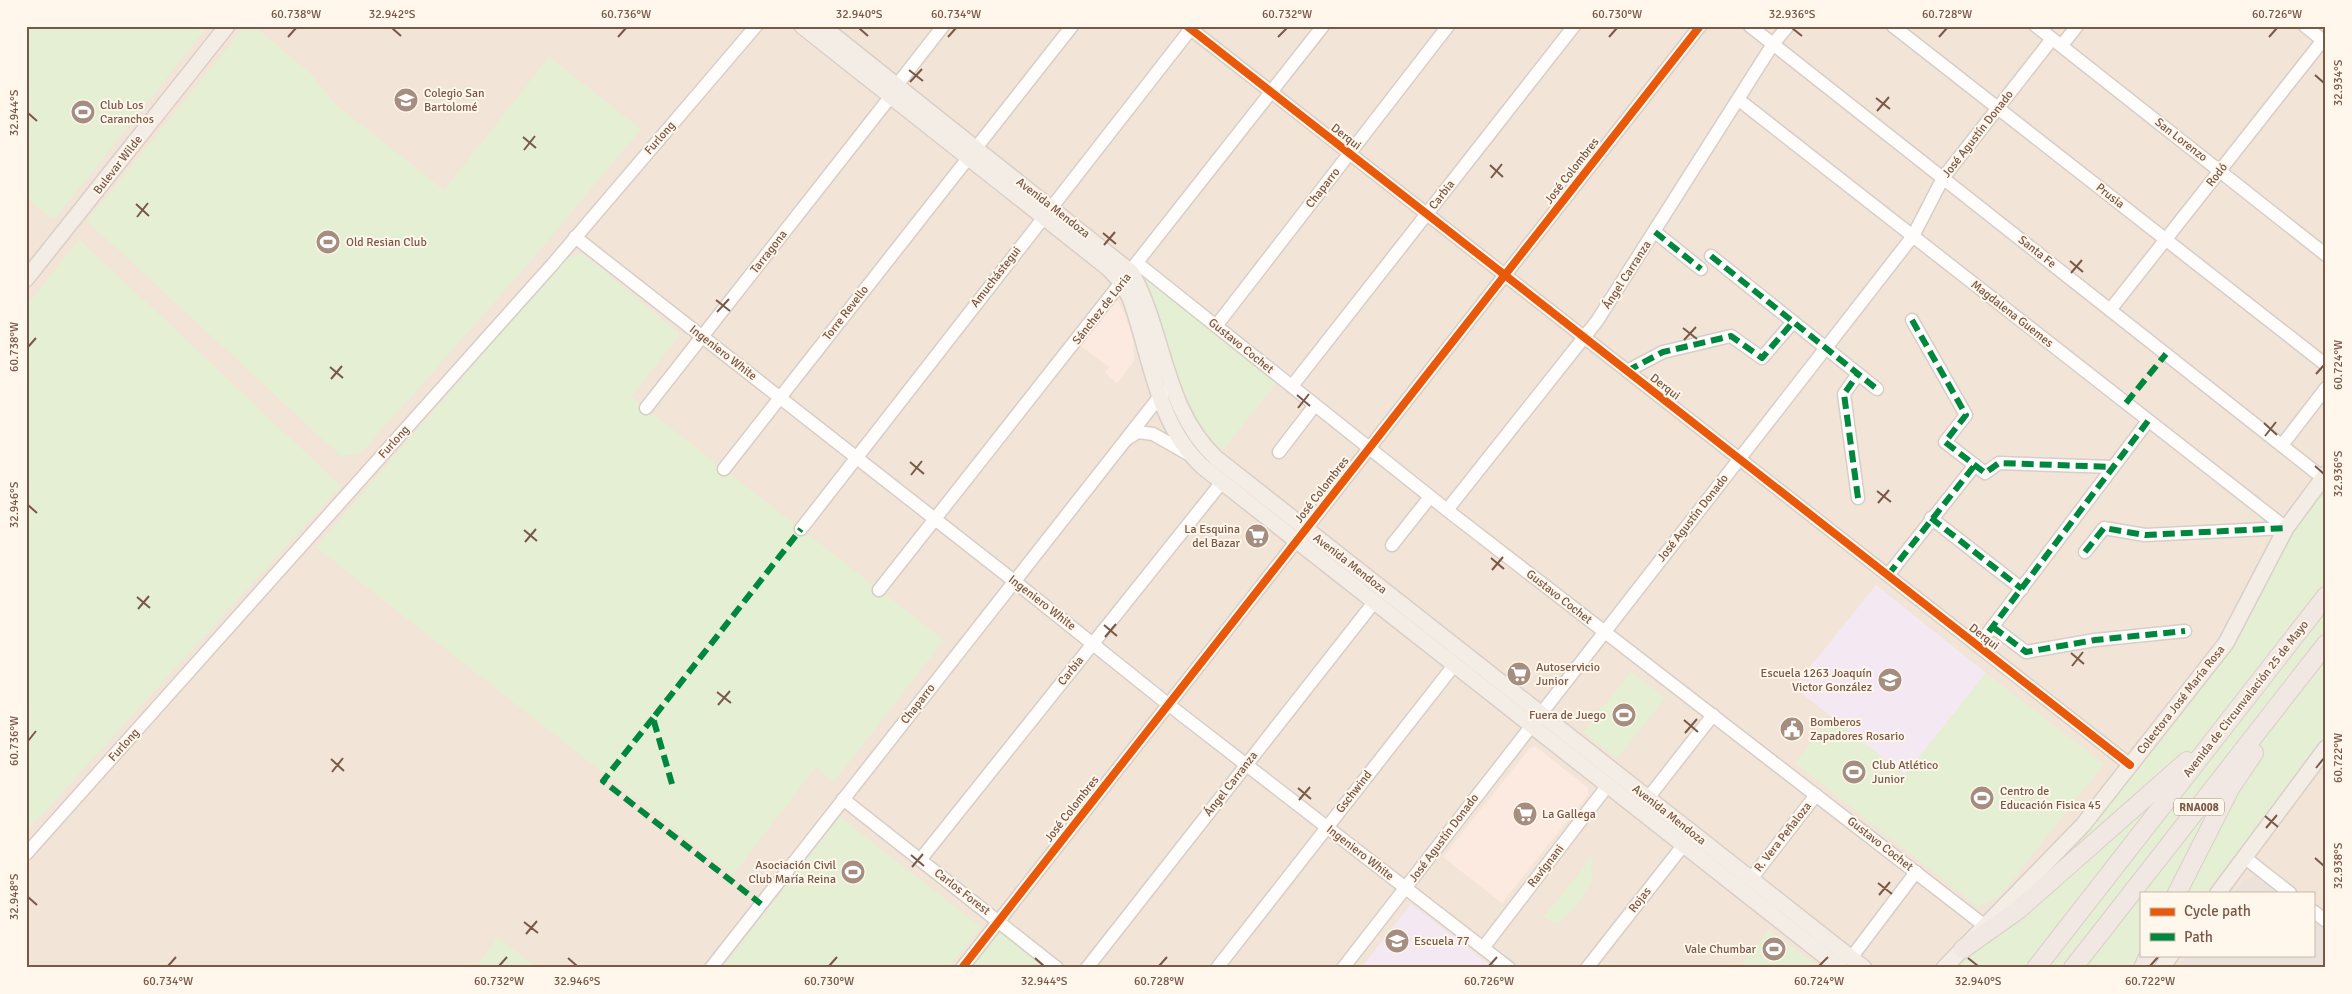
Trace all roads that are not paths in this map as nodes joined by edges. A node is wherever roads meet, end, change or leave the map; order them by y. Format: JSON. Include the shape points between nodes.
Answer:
{"nodes":[{"id":1,"x":227,"y":26,"type":"edge"},
{"id":2,"x":756,"y":26,"type":"edge"},
{"id":3,"x":802,"y":26,"type":"edge"},
{"id":4,"x":822,"y":26,"type":"edge"},
{"id":5,"x":943,"y":26,"type":"edge"},
{"id":6,"x":1072,"y":26,"type":"edge"},
{"id":7,"x":1323,"y":26,"type":"edge"},
{"id":8,"x":1448,"y":26,"type":"edge"},
{"id":9,"x":1574,"y":26,"type":"edge"},
{"id":10,"x":1700,"y":26,"type":"edge"},
{"id":11,"x":1750,"y":26,"type":"edge"},
{"id":12,"x":1788,"y":26,"type":"edge"},
{"id":13,"x":1894,"y":26,"type":"edge"},
{"id":14,"x":2036,"y":26,"type":"edge"},
{"id":15,"x":2077,"y":26,"type":"edge"},
{"id":16,"x":2305,"y":26,"type":"edge"},
{"id":17,"x":1190,"y":27,"type":"edge"},
{"id":18,"x":2057,"y":42,"type":"junction"},
{"id":19,"x":2324,"y":42,"type":"edge"},
{"id":20,"x":1773,"y":44,"type":"junction"},
{"id":21,"x":894,"y":91,"type":"junction"},
{"id":22,"x":1271,"y":92,"type":"junction"},
{"id":23,"x":1739,"y":100,"type":"junction"},
{"id":24,"x":1998,"y":108,"type":"junction"},
{"id":25,"x":973,"y":152,"type":"junction"},
{"id":26,"x":1349,"y":154,"type":"junction"},
{"id":27,"x":2220,"y":171,"type":"junction"},
{"id":28,"x":1943,"y":178,"type":"junction"},
{"id":29,"x":1047,"y":211,"type":"junction"},
{"id":30,"x":1427,"y":214,"type":"junction"},
{"id":31,"x":1655,"y":232,"type":"junction"},
{"id":32,"x":1913,"y":236,"type":"junction"},
{"id":33,"x":575,"y":238,"type":"junction"},
{"id":34,"x":2166,"y":240,"type":"junction"},
{"id":35,"x":2326,"y":255,"type":"edge"},
{"id":36,"x":1711,"y":256,"type":"dead end"},
{"id":37,"x":1701,"y":269,"type":"dead end"},
{"id":38,"x":1130,"y":273,"type":"junction"},
{"id":39,"x":1504,"y":275,"type":"junction"},
{"id":40,"x":26,"y":279,"type":"edge"},
{"id":41,"x":2110,"y":310,"type":"junction"},
{"id":42,"x":1912,"y":320,"type":"dead end"},
{"id":43,"x":1793,"y":322,"type":"junction"},
{"id":44,"x":1216,"y":326,"type":"junction"},
{"id":45,"x":702,"y":337,"type":"junction"},
{"id":46,"x":1584,"y":338,"type":"junction"},
{"id":47,"x":1826,"y":348,"type":"junction"},
{"id":48,"x":2326,"y":365,"type":"edge"},
{"id":49,"x":1627,"y":371,"type":"junction"},
{"id":50,"x":1858,"y":374,"type":"junction"},
{"id":51,"x":1170,"y":383,"type":"junction"},
{"id":52,"x":1292,"y":386,"type":"junction"},
{"id":53,"x":1877,"y":388,"type":"dead end"},
{"id":54,"x":2326,"y":388,"type":"edge"},
{"id":55,"x":1160,"y":396,"type":"junction"},
{"id":56,"x":780,"y":398,"type":"junction"},
{"id":57,"x":1316,"y":405,"type":"junction"},
{"id":58,"x":646,"y":408,"type":"dead end"},
{"id":59,"x":2148,"y":420,"type":"junction"},
{"id":60,"x":1125,"y":440,"type":"junction"},
{"id":61,"x":2282,"y":445,"type":"junction"},
{"id":62,"x":1369,"y":448,"type":"junction"},
{"id":63,"x":1279,"y":452,"type":"dead end"},
{"id":64,"x":856,"y":458,"type":"junction"},
{"id":65,"x":1193,"y":458,"type":"junction"},
{"id":66,"x":1739,"y":459,"type":"junction"},
{"id":67,"x":1975,"y":465,"type":"junction"},
{"id":68,"x":2113,"y":467,"type":"junction"},
{"id":69,"x":724,"y":469,"type":"dead end"},
{"id":70,"x":2324,"y":476,"type":"edge"},
{"id":71,"x":1222,"y":482,"type":"junction"},
{"id":72,"x":1430,"y":497,"type":"junction"},
{"id":73,"x":1858,"y":498,"type":"dead end"},
{"id":74,"x":1447,"y":510,"type":"junction"},
{"id":75,"x":1931,"y":518,"type":"junction"},
{"id":76,"x":935,"y":519,"type":"junction"},
{"id":77,"x":2286,"y":528,"type":"junction"},
{"id":78,"x":801,"y":529,"type":"dead end"},
{"id":79,"x":1301,"y":534,"type":"junction"},
{"id":80,"x":1392,"y":545,"type":"dead end"},
{"id":81,"x":2085,"y":552,"type":"dead end"},
{"id":82,"x":1888,"y":575,"type":"junction"},
{"id":83,"x":1014,"y":581,"type":"junction"},
{"id":84,"x":2022,"y":589,"type":"junction"},
{"id":85,"x":879,"y":590,"type":"dead end"},
{"id":86,"x":2326,"y":596,"type":"edge"},
{"id":87,"x":1375,"y":601,"type":"junction"},
{"id":88,"x":1993,"y":627,"type":"junction"},
{"id":89,"x":1604,"y":631,"type":"junction"},
{"id":90,"x":2185,"y":631,"type":"dead end"},
{"id":91,"x":1093,"y":643,"type":"junction"},
{"id":92,"x":2325,"y":645,"type":"edge"},
{"id":93,"x":1978,"y":646,"type":"junction"},
{"id":94,"x":1455,"y":664,"type":"junction"},
{"id":95,"x":1168,"y":705,"type":"junction"},
{"id":96,"x":2236,"y":711,"type":"junction"},
{"id":97,"x":1713,"y":716,"type":"junction"},
{"id":98,"x":1535,"y":719,"type":"junction"},
{"id":99,"x":2326,"y":748,"type":"edge"},
{"id":100,"x":1247,"y":764,"type":"junction"},
{"id":101,"x":2130,"y":765,"type":"junction"},
{"id":102,"x":1608,"y":785,"type":"junction"},
{"id":103,"x":1816,"y":795,"type":"junction"},
{"id":104,"x":1648,"y":798,"type":"junction"},
{"id":105,"x":843,"y":799,"type":"junction"},
{"id":106,"x":1327,"y":827,"type":"junction"},
{"id":107,"x":1688,"y":839,"type":"junction"},
{"id":108,"x":26,"y":854,"type":"edge"},
{"id":109,"x":2244,"y":857,"type":"junction"},
{"id":110,"x":920,"y":860,"type":"junction"},
{"id":111,"x":1916,"y":872,"type":"junction"},
{"id":112,"x":1751,"y":879,"type":"junction"},
{"id":113,"x":1406,"y":888,"type":"junction"},
{"id":114,"x":2178,"y":892,"type":"edge"},
{"id":115,"x":2219,"y":892,"type":"edge"},
{"id":116,"x":2289,"y":892,"type":"edge"},
{"id":117,"x":1766,"y":900,"type":"junction"},
{"id":118,"x":2314,"y":912,"type":"edge"},
{"id":119,"x":998,"y":921,"type":"junction"},
{"id":120,"x":2326,"y":921,"type":"edge"},
{"id":121,"x":1985,"y":926,"type":"junction"},
{"id":122,"x":1483,"y":948,"type":"junction"},
{"id":123,"x":1963,"y":949,"type":"junction"},
{"id":124,"x":2149,"y":956,"type":"edge"},
{"id":125,"x":2170,"y":956,"type":"edge"},
{"id":126,"x":1846,"y":963,"type":"edge"},
{"id":127,"x":711,"y":968,"type":"edge"},
{"id":128,"x":962,"y":968,"type":"edge"},
{"id":129,"x":1057,"y":968,"type":"edge"},
{"id":130,"x":1087,"y":968,"type":"edge"},
{"id":131,"x":1217,"y":968,"type":"edge"},
{"id":132,"x":1343,"y":968,"type":"edge"},
{"id":133,"x":1509,"y":968,"type":"edge"},
{"id":134,"x":1587,"y":968,"type":"edge"},
{"id":135,"x":1864,"y":968,"type":"edge"},
{"id":136,"x":1944,"y":968,"type":"edge"},
{"id":137,"x":2036,"y":968,"type":"edge"},
{"id":138,"x":2073,"y":968,"type":"edge"},
{"id":139,"x":2144,"y":968,"type":"edge"},
{"id":140,"x":2162,"y":968,"type":"edge"}],
"edges":[{"from":1,"to":40,"type":"main road","name":"Bulevar Wilde"},
{"from":2,"to":33,"type":"street","name":"Furlong"},
{"from":3,"to":21,"type":"main road","name":"Avenida Mendoza"},
{"from":4,"to":21,"type":"main road","name":"Avenida Mendoza"},
{"from":5,"to":21,"type":"street","name":"Tarragona"},
{"from":6,"to":25,"type":"street","name":"Torre Revello"},
{"from":7,"to":22,"type":"street","name":"Sánchez de Loria"},
{"from":8,"to":26,"type":"street","name":"Chaparro"},
{"from":9,"to":30,"type":"street","name":"Carbia"},
{"from":10,"to":39,"type":"street","name":"José Colombres"},
{"from":11,"to":20,"type":"street","name":"Santa Fe"},
{"from":12,"to":20,"type":"street","name":"Ángel Carranza"},
{"from":13,"to":24,"type":"street","name":"Prusia"},
{"from":14,"to":18,"type":"street","name":"San Lorenzo"},
{"from":15,"to":18,"type":"street","name":"José Agustín Donado"},
{"from":16,"to":19,"type":"street"},
{"from":17,"to":22,"type":"street","name":"Derqui"},
{"from":17,"to":29,"type":"street","name":"Amuchástegui"},
{"from":18,"to":24,"type":"street","name":"José Agustín Donado"},
{"from":18,"to":27,"type":"street","name":"San Lorenzo"},
{"from":19,"to":27,"type":"street","name":"Rodó"},
{"from":20,"to":23,"type":"street","name":"Ángel Carranza"},
{"from":20,"to":28,"type":"street","name":"Santa Fe"},
{"from":21,"to":25,"type":"main road","name":"Avenida Mendoza"},
{"from":21,"to":45,"type":"street","name":"Tarragona"},
{"from":22,"to":26,"type":"street","name":"Derqui"},
{"from":22,"to":38,"type":"street","name":"Sánchez de Loria"},
{"from":23,"to":31,"type":"street","name":"Ángel Carranza"},
{"from":23,"to":32,"type":"street","name":"Magdalena Guemes"},
{"from":24,"to":28,"type":"street","name":"José Agustín Donado"},
{"from":24,"to":34,"type":"street","name":"Prusia"},
{"from":25,"to":29,"type":"main road","name":"Avenida Mendoza"},
{"from":25,"to":56,"type":"street","name":"Torre Revello"},
{"from":26,"to":30,"type":"street","name":"Derqui"},
{"from":26,"to":44,"type":"street","name":"Chaparro"},
{"from":27,"to":34,"type":"street","name":"Rodó"},
{"from":27,"to":35,"type":"street","name":"San Lorenzo"},
{"from":28,"to":32,"type":"street","name":"José Agustín Donado"},
{"from":28,"to":41,"type":"street","name":"Santa Fe"},
{"from":29,"to":38,"type":"main road","name":"Avenida Mendoza"},
{"from":29,"to":64,"type":"street","name":"Amuchástegui"},
{"from":30,"to":39,"type":"street","name":"Derqui"},
{"from":30,"to":52,"type":"street","name":"Carbia"},
{"from":31,"to":37,"type":"street"},
{"from":31,"to":46,"type":"street","name":"Ángel Carranza"},
{"from":32,"to":47,"type":"street","name":"José Agustín Donado"},
{"from":32,"to":59,"type":"street","name":"Magdalena Guemes"},
{"from":33,"to":45,"type":"street","name":"Ingeniero White"},
{"from":33,"to":108,"type":"street","name":"Furlong"},
{"from":34,"to":41,"type":"street","name":"Rodó"},
{"from":34,"to":48,"type":"street","name":"Prusia"},
{"from":36,"to":43,"type":"street"},
{"from":38,"to":44,"type":"street","name":"Gustavo Cochet"},
{"from":38,"to":51,"type":"main road","name":"Avenida Mendoza","via":[[1143,292]]},
{"from":38,"to":55,"type":"main road","name":"Avenida Mendoza","via":[[1150,366]]},
{"from":38,"to":76,"type":"street","name":"Sánchez de Loria"},
{"from":39,"to":46,"type":"street","name":"Derqui"},
{"from":39,"to":62,"type":"street","name":"José Colombres"},
{"from":41,"to":61,"type":"street","name":"Santa Fe"},
{"from":42,"to":67,"type":"street","via":[[1966,415],[1945,442]]},
{"from":43,"to":47,"type":"street"},
{"from":43,"to":49,"type":"street","via":[[1762,358],[1731,336],[1663,352]]},
{"from":44,"to":52,"type":"street","name":"Gustavo Cochet"},
{"from":45,"to":56,"type":"street","name":"Ingeniero White"},
{"from":45,"to":58,"type":"street","name":"Tarragona"},
{"from":46,"to":49,"type":"street","name":"Derqui"},
{"from":46,"to":74,"type":"street","name":"Ángel Carranza"},
{"from":47,"to":50,"type":"street"},
{"from":47,"to":66,"type":"street","name":"José Agustín Donado"},
{"from":49,"to":66,"type":"street","name":"Derqui"},
{"from":50,"to":53,"type":"street"},
{"from":50,"to":73,"type":"street","via":[[1844,394]]},
{"from":51,"to":55,"type":"street","name":"Chaparro"},
{"from":51,"to":79,"type":"main road","name":"Avenida Mendoza","via":[[1191,429],[1205,448]]},
{"from":52,"to":57,"type":"street","name":"Gustavo Cochet"},
{"from":54,"to":61,"type":"street"},
{"from":55,"to":60,"type":"street","name":"Chaparro"},
{"from":55,"to":65,"type":"main road","name":"Avenida Mendoza","via":[[1172,425]]},
{"from":56,"to":64,"type":"street","name":"Ingeniero White"},
{"from":56,"to":69,"type":"street","name":"Torre Revello"},
{"from":57,"to":62,"type":"street","name":"Gustavo Cochet"},
{"from":57,"to":63,"type":"street"},
{"from":59,"to":68,"type":"street"},
{"from":59,"to":77,"type":"street","name":"Magdalena Guemes"},
{"from":60,"to":65,"type":"street","via":[[1138,432],[1153,434]]},
{"from":60,"to":83,"type":"street","name":"Chaparro"},
{"from":61,"to":70,"type":"street","name":"Santa Fe"},
{"from":62,"to":72,"type":"street","name":"Gustavo Cochet"},
{"from":62,"to":79,"type":"street","name":"José Colombres"},
{"from":64,"to":76,"type":"street","name":"Ingeniero White"},
{"from":64,"to":78,"type":"street","name":"Amuchástegui"},
{"from":65,"to":71,"type":"main road","name":"Avenida Mendoza"},
{"from":66,"to":82,"type":"street","name":"Derqui"},
{"from":66,"to":89,"type":"street","name":"José Agustín Donado"},
{"from":67,"to":68,"type":"street","via":[[1985,473],[1999,464]]},
{"from":67,"to":75,"type":"street"},
{"from":68,"to":84,"type":"street"},
{"from":70,"to":77,"type":"main road","name":"Colectora José María Rosa"},
{"from":71,"to":79,"type":"main road","name":"Avenida Mendoza"},
{"from":71,"to":91,"type":"street","name":"Carbia"},
{"from":72,"to":74,"type":"street","name":"Gustavo Cochet"},
{"from":72,"to":80,"type":"street"},
{"from":74,"to":89,"type":"street","name":"Gustavo Cochet"},
{"from":75,"to":82,"type":"street"},
{"from":75,"to":84,"type":"street"},
{"from":76,"to":83,"type":"street","name":"Ingeniero White"},
{"from":76,"to":85,"type":"street","name":"Sánchez de Loria"},
{"from":77,"to":81,"type":"street","via":[[2145,535],[2104,528]]},
{"from":77,"to":101,"type":"main road","name":"Colectora José María Rosa","via":[[2226,643]]},
{"from":79,"to":87,"type":"main road","name":"Avenida Mendoza"},
{"from":79,"to":95,"type":"street","name":"José Colombres"},
{"from":79,"to":98,"type":"main road","name":"Avenida Mendoza"},
{"from":82,"to":93,"type":"street","name":"Derqui"},
{"from":83,"to":91,"type":"street","name":"Ingeniero White"},
{"from":83,"to":105,"type":"street","name":"Chaparro"},
{"from":84,"to":88,"type":"street"},
{"from":86,"to":96,"type":"highway","name":"Avenida de Circunvalación 25 de Mayo","number":"RNA008"},
{"from":87,"to":94,"type":"main road","name":"Avenida Mendoza"},
{"from":87,"to":100,"type":"street","name":"Ángel Carranza"},
{"from":88,"to":90,"type":"street","via":[[2026,652],[2095,640]]},
{"from":88,"to":93,"type":"street"},
{"from":89,"to":97,"type":"street","name":"Gustavo Cochet"},
{"from":89,"to":98,"type":"street","name":"José Agustín Donado"},
{"from":91,"to":95,"type":"street","name":"Ingeniero White"},
{"from":91,"to":110,"type":"street","name":"Carbia"},
{"from":92,"to":114,"type":"highway","via":[[2231,787]]},
{"from":92,"to":138,"type":"highway","number":"RNA008"},
{"from":93,"to":101,"type":"street","name":"Derqui"},
{"from":94,"to":98,"type":"main road","name":"Avenida Mendoza"},
{"from":94,"to":106,"type":"street","name":"Gschwind"},
{"from":95,"to":100,"type":"street","name":"Ingeniero White"},
{"from":95,"to":119,"type":"street","name":"José Colombres"},
{"from":96,"to":123,"type":"highway","via":[[2131,812],[2018,910]]},
{"from":96,"to":137,"type":"highway","name":"Avenida de Circunvalación 25 de Mayo","number":"RNA008"},
{"from":97,"to":103,"type":"street","name":"Gustavo Cochet"},
{"from":97,"to":104,"type":"street"},
{"from":98,"to":102,"type":"main road","name":"Avenida Mendoza"},
{"from":98,"to":104,"type":"main road","name":"Avenida Mendoza"},
{"from":98,"to":113,"type":"street","name":"José Agustín Donado"},
{"from":99,"to":109,"type":"main road"},
{"from":100,"to":106,"type":"street","name":"Ingeniero White"},
{"from":100,"to":130,"type":"street","name":"Ángel Carranza"},
{"from":101,"to":121,"type":"main road","name":"Colectora José María Rosa","via":[[2083,825]]},
{"from":102,"to":107,"type":"main road","name":"Avenida Mendoza"},
{"from":102,"to":122,"type":"street","name":"Ravignani"},
{"from":103,"to":111,"type":"street","name":"Gustavo Cochet"},
{"from":103,"to":112,"type":"street","name":"R. Vera Peñaloza"},
{"from":104,"to":107,"type":"main road","name":"Avenida Mendoza"},
{"from":105,"to":110,"type":"street","name":"Carlos Forest"},
{"from":105,"to":127,"type":"street","name":"Chaparro"},
{"from":106,"to":113,"type":"street","name":"Ingeniero White"},
{"from":106,"to":131,"type":"street","name":"Gschwind"},
{"from":107,"to":112,"type":"main road","name":"Avenida Mendoza"},
{"from":107,"to":117,"type":"main road","name":"Avenida Mendoza"},
{"from":107,"to":134,"type":"street","name":"Rojas"},
{"from":109,"to":115,"type":"main road"},
{"from":109,"to":116,"type":"street"},
{"from":110,"to":119,"type":"street","name":"Carlos Forest"},
{"from":111,"to":121,"type":"street","name":"Gustavo Cochet"},
{"from":111,"to":126,"type":"street"},
{"from":112,"to":117,"type":"main road","name":"Avenida Mendoza"},
{"from":113,"to":122,"type":"street","name":"Ingeniero White"},
{"from":113,"to":132,"type":"street","name":"José Agustín Donado"},
{"from":117,"to":126,"type":"main road","name":"Avenida Mendoza"},
{"from":118,"to":120,"type":"street"},
{"from":119,"to":128,"type":"street","name":"José Colombres"},
{"from":119,"to":129,"type":"street","name":"Carlos Forest"},
{"from":121,"to":123,"type":"main road","name":"Colectora José María Rosa"},
{"from":122,"to":133,"type":"street","name":"Ingeniero White"},
{"from":123,"to":136,"type":"main road","name":"Colectora José María Rosa"},
{"from":124,"to":139,"type":"highway"},
{"from":125,"to":140,"type":"main road"},
{"from":126,"to":135,"type":"main road","name":"Avenida Mendoza"}]}
